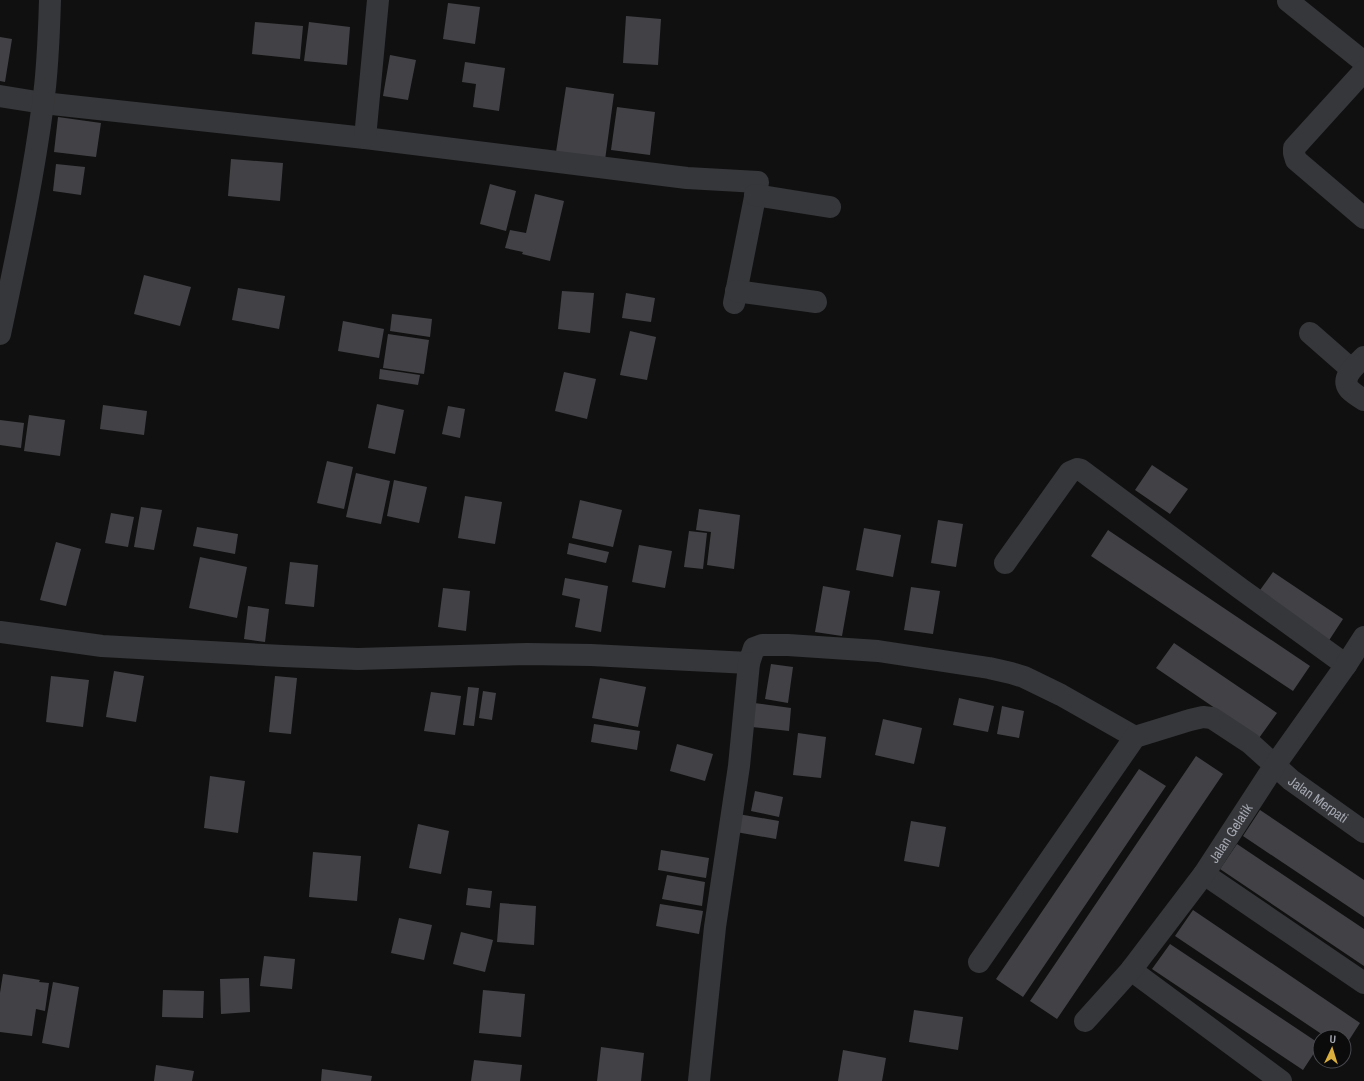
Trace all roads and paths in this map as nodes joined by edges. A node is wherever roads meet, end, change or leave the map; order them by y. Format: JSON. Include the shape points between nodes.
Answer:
{"nodes":[{"id":1,"x":50,"y":0,"type":"edge"},
{"id":2,"x":378,"y":0,"type":"edge"},
{"id":3,"x":1288,"y":1,"type":"edge"},
{"id":4,"x":1364,"y":62,"type":"edge"},
{"id":5,"x":1364,"y":71,"type":"edge"},
{"id":6,"x":0,"y":96,"type":"edge"},
{"id":7,"x":44,"y":103,"type":"junction"},
{"id":8,"x":365,"y":138,"type":"junction"},
{"id":9,"x":755,"y":195,"type":"junction"},
{"id":10,"x":830,"y":207,"type":"dead end"},
{"id":11,"x":1364,"y":218,"type":"edge"},
{"id":12,"x":816,"y":302,"type":"dead end"},
{"id":13,"x":1310,"y":333,"type":"dead end"},
{"id":14,"x":0,"y":334,"type":"edge"},
{"id":15,"x":1358,"y":363,"type":"edge"},
{"id":16,"x":1364,"y":400,"type":"edge"},
{"id":17,"x":1005,"y":563,"type":"dead end"},
{"id":18,"x":0,"y":632,"type":"edge"},
{"id":19,"x":1364,"y":637,"type":"edge"},
{"id":20,"x":749,"y":664,"type":"junction"},
{"id":21,"x":1346,"y":665,"type":"junction"},
{"id":22,"x":1136,"y":737,"type":"junction"},
{"id":23,"x":1275,"y":765,"type":"junction"},
{"id":24,"x":1364,"y":832,"type":"edge"},
{"id":25,"x":1204,"y":874,"type":"junction"},
{"id":26,"x":979,"y":962,"type":"dead end"},
{"id":27,"x":1131,"y":970,"type":"junction"},
{"id":28,"x":1364,"y":983,"type":"edge"},
{"id":29,"x":1085,"y":1021,"type":"dead end"},
{"id":30,"x":699,"y":1081,"type":"edge"},
{"id":31,"x":1281,"y":1081,"type":"edge"}],
"edges":[{"from":1,"to":7,"type":"street"},
{"from":2,"to":8,"type":"street"},
{"from":3,"to":4,"type":"street"},
{"from":5,"to":11,"type":"street","via":[[1294,148],[1296,160]]},
{"from":6,"to":7,"type":"street"},
{"from":7,"to":8,"type":"street"},
{"from":7,"to":14,"type":"street","via":[[27,208]]},
{"from":8,"to":9,"type":"street","via":[[687,178],[758,182]]},
{"from":9,"to":10,"type":"street"},
{"from":9,"to":12,"type":"street","via":[[735,297]]},
{"from":13,"to":15,"type":"street"},
{"from":15,"to":16,"type":"street","via":[[1347,384]]},
{"from":17,"to":21,"type":"street","via":[[1070,472],[1081,470]]},
{"from":18,"to":20,"type":"street","via":[[102,646],[283,656],[358,659],[527,654]]},
{"from":19,"to":21,"type":"street","name":"Jalan Gelatik"},
{"from":20,"to":22,"type":"street","via":[[752,652],[757,646],[788,645],[878,651],[989,668],[1035,682]]},
{"from":20,"to":30,"type":"street","via":[[739,766],[715,926]]},
{"from":21,"to":23,"type":"street","name":"Jalan Gelatik"},
{"from":22,"to":23,"type":"street","name":"Jalan Merpati","via":[[1190,720],[1212,718],[1250,743]]},
{"from":22,"to":26,"type":"street"},
{"from":23,"to":24,"type":"street","name":"Jalan Merpati","via":[[1291,780]]},
{"from":23,"to":25,"type":"street","name":"Jalan Gelatik"},
{"from":25,"to":27,"type":"street","name":"Jalan Gelatik"},
{"from":25,"to":28,"type":"street"},
{"from":27,"to":29,"type":"street","name":"Jalan Gelatik"},
{"from":27,"to":31,"type":"street"}]}
